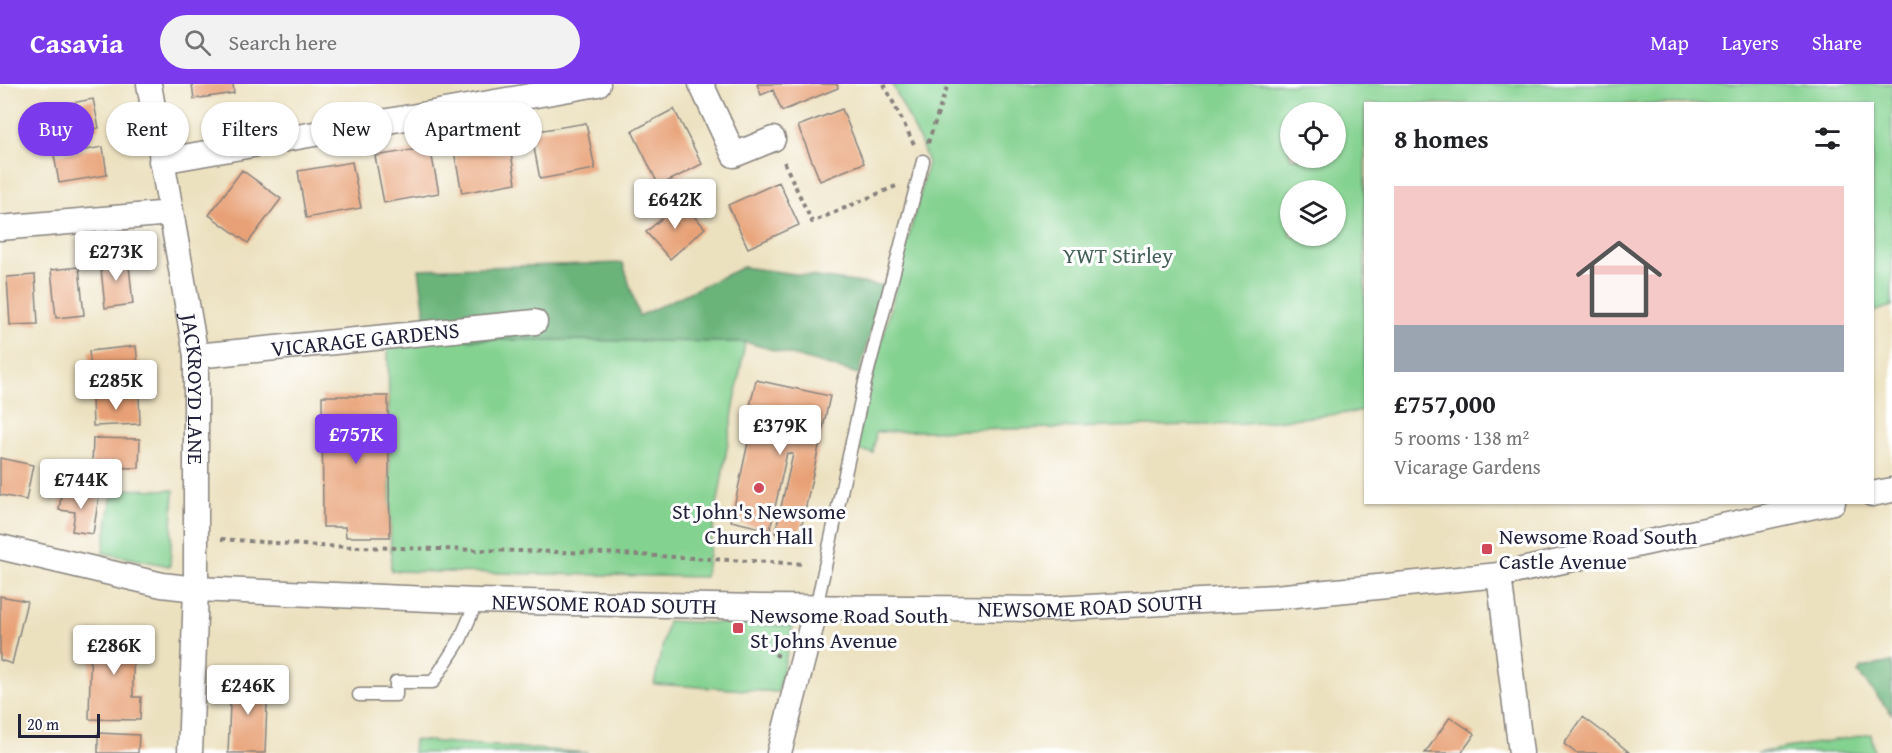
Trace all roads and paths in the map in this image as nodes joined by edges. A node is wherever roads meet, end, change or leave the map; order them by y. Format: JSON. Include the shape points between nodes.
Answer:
{"nodes":[{"id":1,"x":148,"y":84,"type":"edge"},
{"id":2,"x":598,"y":84,"type":"edge"},
{"id":3,"x":701,"y":84,"type":"edge"},
{"id":4,"x":884,"y":84,"type":"edge"},
{"id":5,"x":948,"y":84,"type":"edge"},
{"id":6,"x":772,"y":139,"type":"joint"},
{"id":7,"x":161,"y":161,"type":"junction"},
{"id":8,"x":922,"y":161,"type":"junction"},
{"id":9,"x":919,"y":177,"type":"junction"},
{"id":10,"x":171,"y":213,"type":"junction"},
{"id":11,"x":0,"y":228,"type":"edge"},
{"id":12,"x":535,"y":322,"type":"dead end"},
{"id":13,"x":196,"y":356,"type":"junction"},
{"id":14,"x":1892,"y":490,"type":"edge"},
{"id":15,"x":1874,"y":494,"type":"edge"},
{"id":16,"x":1824,"y":504,"type":"edge"},
{"id":17,"x":196,"y":537,"type":"junction"},
{"id":18,"x":0,"y":547,"type":"edge"},
{"id":19,"x":805,"y":564,"type":"dead end"},
{"id":20,"x":1499,"y":574,"type":"junction"},
{"id":21,"x":196,"y":589,"type":"junction"},
{"id":22,"x":477,"y":601,"type":"junction"},
{"id":23,"x":760,"y":607,"type":"junction"},
{"id":24,"x":816,"y":608,"type":"junction"},
{"id":25,"x":801,"y":666,"type":"junction"},
{"id":26,"x":359,"y":695,"type":"dead end"},
{"id":27,"x":190,"y":753,"type":"edge"},
{"id":28,"x":779,"y":753,"type":"edge"},
{"id":29,"x":1521,"y":753,"type":"edge"}],
"edges":[{"from":1,"to":7,"type":"street","name":"JACKROYD LANE"},
{"from":2,"to":7,"type":"street"},
{"from":3,"to":6,"type":"street","via":[[734,156]]},
{"from":4,"to":8,"type":"path"},
{"from":5,"to":8,"type":"path"},
{"from":6,"to":9,"type":"path","via":[[812,222]]},
{"from":7,"to":10,"type":"street","name":"JACKROYD LANE"},
{"from":8,"to":9,"type":"lane"},
{"from":9,"to":24,"type":"lane","via":[[865,382]]},
{"from":10,"to":11,"type":"street"},
{"from":10,"to":13,"type":"street","name":"JACKROYD LANE"},
{"from":12,"to":13,"type":"street","name":"VICARAGE GARDENS"},
{"from":13,"to":17,"type":"street","name":"JACKROYD LANE"},
{"from":14,"to":15,"type":"street"},
{"from":16,"to":20,"type":"street","name":"NEWSOME ROAD SOUTH"},
{"from":17,"to":19,"type":"path","via":[[318,546],[589,553]]},
{"from":17,"to":21,"type":"street","name":"JACKROYD LANE"},
{"from":18,"to":21,"type":"street","name":"NEWSOME ROAD SOUTH","via":[[162,585]]},
{"from":20,"to":24,"type":"street","name":"NEWSOME ROAD SOUTH","via":[[1275,597],[1051,609]]},
{"from":20,"to":29,"type":"street"},
{"from":21,"to":22,"type":"street","name":"NEWSOME ROAD SOUTH"},
{"from":21,"to":27,"type":"street","name":"JACKROYD LANE"},
{"from":22,"to":23,"type":"street","name":"NEWSOME ROAD SOUTH"},
{"from":22,"to":26,"type":"lane","via":[[460,640],[433,682],[396,682],[396,694]]},
{"from":23,"to":24,"type":"street","name":"NEWSOME ROAD SOUTH"},
{"from":23,"to":25,"type":"path","via":[[760,636],[774,654]]},
{"from":24,"to":25,"type":"street"},
{"from":25,"to":28,"type":"street"}]}
